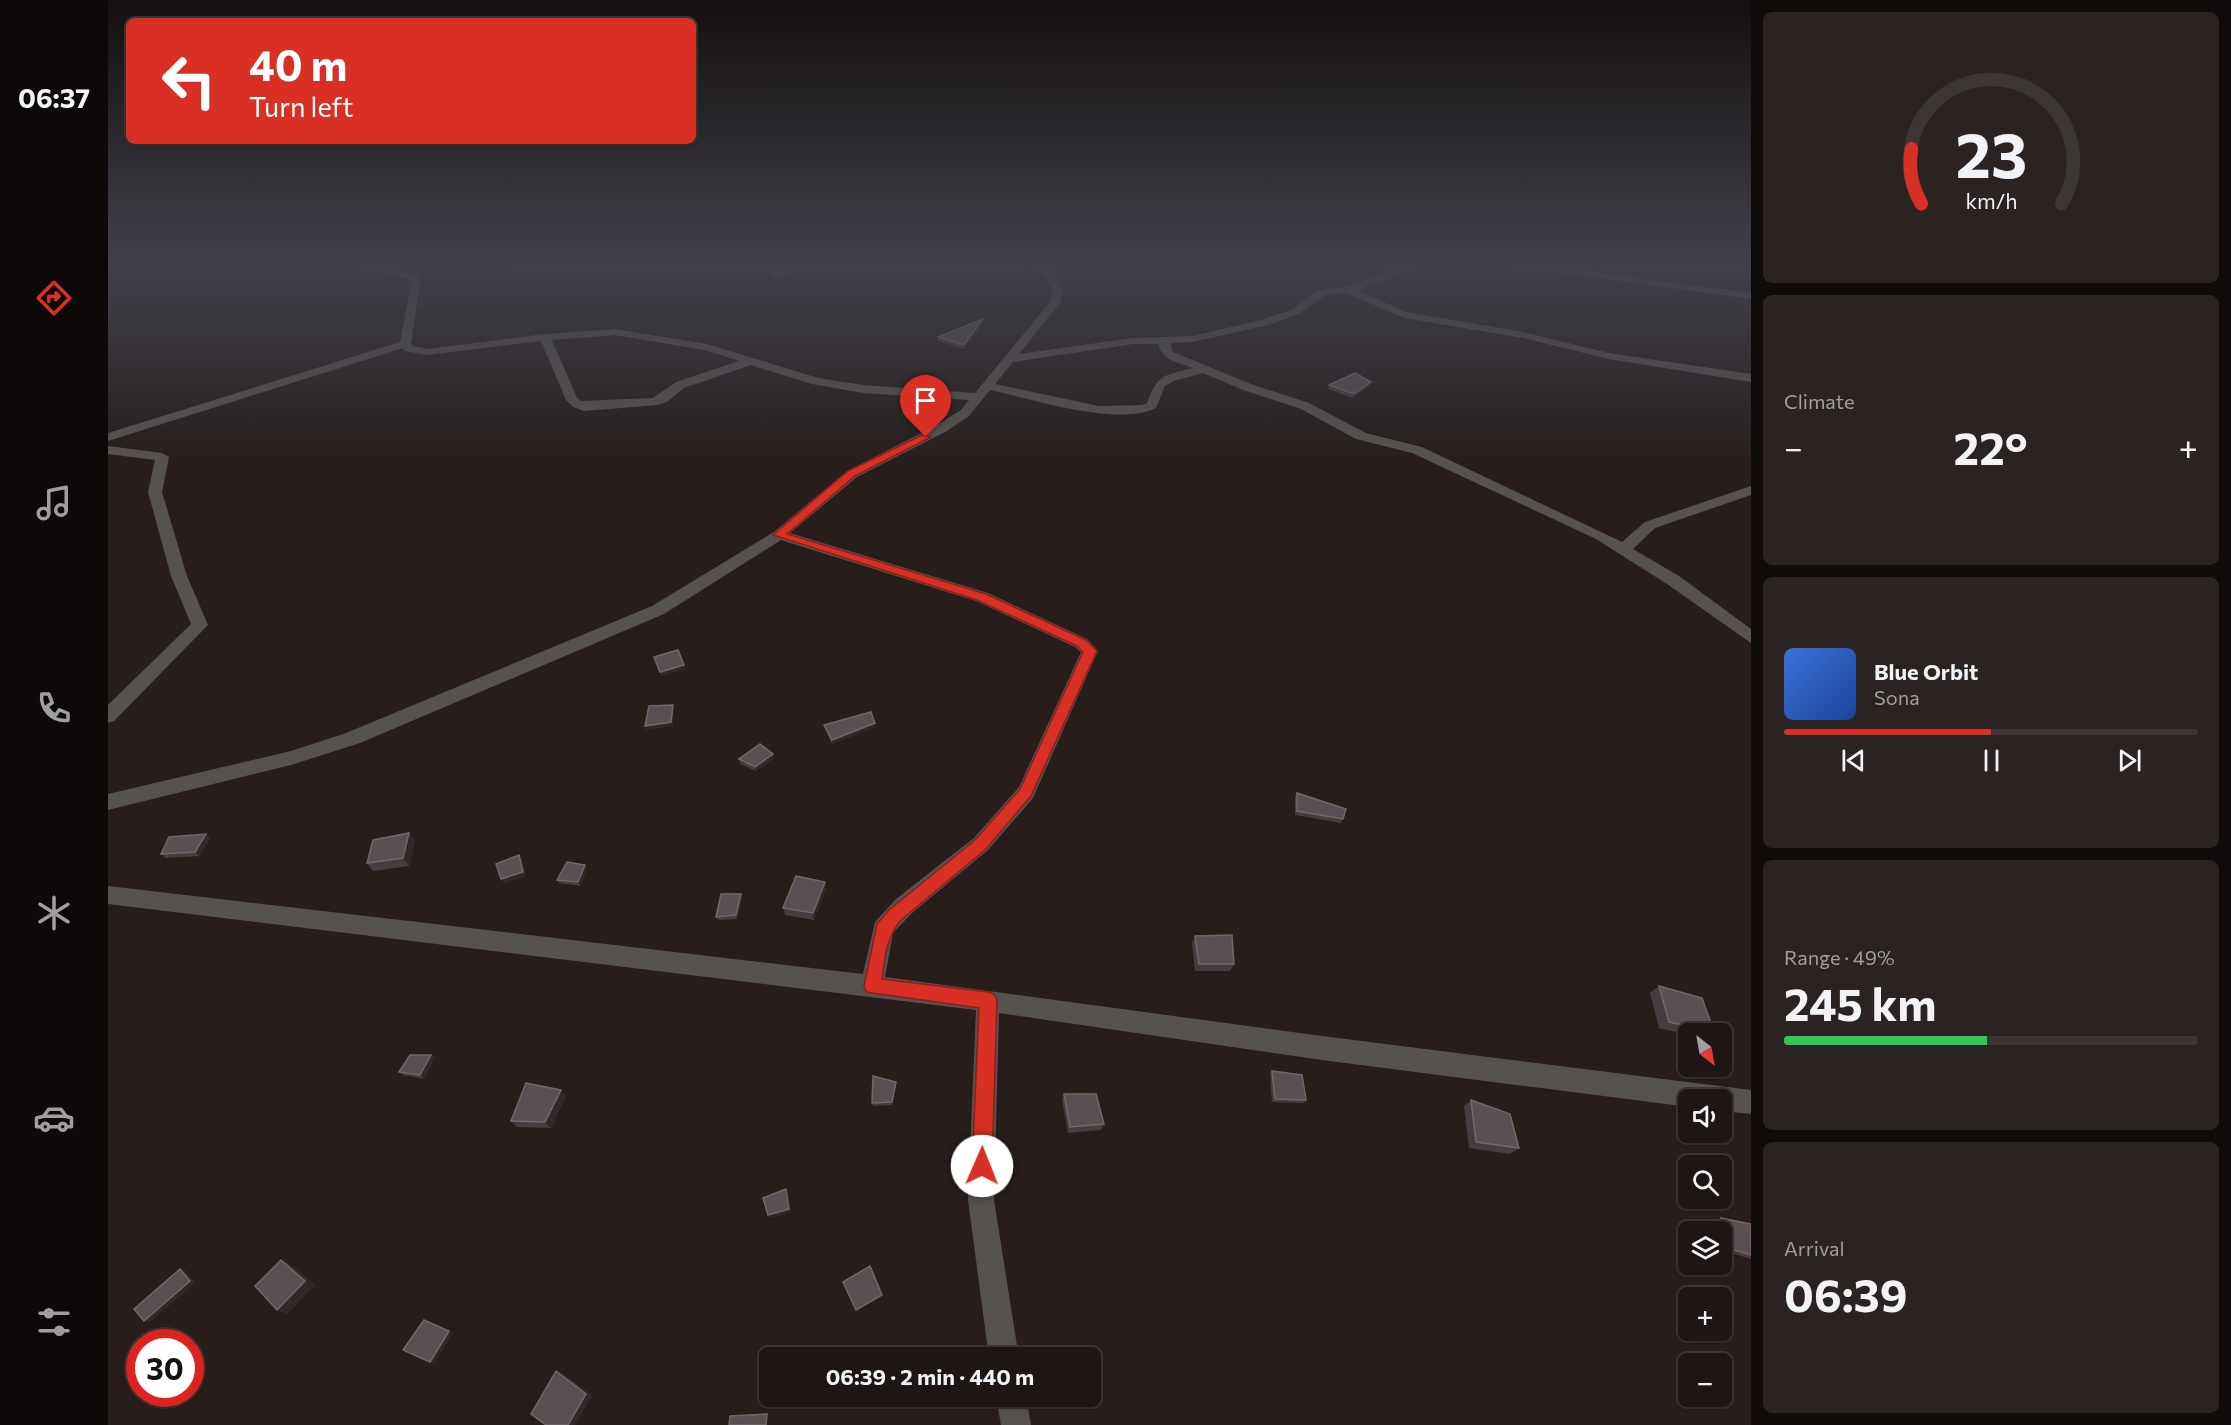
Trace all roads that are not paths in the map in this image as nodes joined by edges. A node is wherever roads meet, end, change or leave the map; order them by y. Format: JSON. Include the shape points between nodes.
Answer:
{"nodes":[{"id":1,"x":407,"y":330,"type":"edge"},
{"id":2,"x":1033,"y":330,"type":"edge"},
{"id":3,"x":1230,"y":330,"type":"edge"},
{"id":4,"x":1496,"y":330,"type":"edge"},
{"id":5,"x":545,"y":337,"type":"junction"},
{"id":6,"x":1164,"y":340,"type":"junction"},
{"id":7,"x":405,"y":344,"type":"junction"},
{"id":8,"x":1010,"y":359,"type":"junction"},
{"id":9,"x":750,"y":361,"type":"junction"},
{"id":10,"x":1204,"y":369,"type":"junction"},
{"id":11,"x":1751,"y":378,"type":"edge"},
{"id":12,"x":983,"y":391,"type":"junction"},
{"id":13,"x":108,"y":437,"type":"edge"},
{"id":14,"x":108,"y":450,"type":"edge"},
{"id":15,"x":1751,"y":490,"type":"edge"},
{"id":16,"x":779,"y":535,"type":"junction"},
{"id":17,"x":1624,"y":549,"type":"junction"},
{"id":18,"x":1751,"y":637,"type":"edge"},
{"id":19,"x":108,"y":716,"type":"edge"},
{"id":20,"x":108,"y":802,"type":"edge"},
{"id":21,"x":108,"y":895,"type":"edge"},
{"id":22,"x":872,"y":986,"type":"junction"},
{"id":23,"x":988,"y":1000,"type":"junction"},
{"id":24,"x":1751,"y":1102,"type":"edge"},
{"id":25,"x":1002,"y":1347,"type":"edge"},
{"id":26,"x":1013,"y":1407,"type":"edge"},
{"id":27,"x":1016,"y":1425,"type":"edge"}],
"edges":[{"from":1,"to":7,"type":"street"},
{"from":2,"to":8,"type":"street"},
{"from":3,"to":6,"type":"street"},
{"from":4,"to":11,"type":"street","via":[[1619,358]]},
{"from":5,"to":7,"type":"street","via":[[427,352],[409,349]]},
{"from":5,"to":9,"type":"street","via":[[615,332],[707,347]]},
{"from":5,"to":9,"type":"street","via":[[572,400],[584,407],[654,402],[680,385]]},
{"from":6,"to":8,"type":"street"},
{"from":6,"to":10,"type":"street","via":[[1166,352]]},
{"from":7,"to":13,"type":"street"},
{"from":8,"to":12,"type":"street"},
{"from":9,"to":12,"type":"street","via":[[816,381],[863,389]]},
{"from":10,"to":12,"type":"street","via":[[1170,378],[1161,384],[1152,405],[1144,409],[1099,410]]},
{"from":10,"to":17,"type":"street","via":[[1305,406],[1361,436],[1407,447],[1461,469]]},
{"from":12,"to":16,"type":"street","via":[[965,413],[942,428],[852,474]]},
{"from":14,"to":19,"type":"street","via":[[162,457],[155,492],[179,576],[200,625]]},
{"from":15,"to":17,"type":"street","via":[[1650,525]]},
{"from":16,"to":20,"type":"street","via":[[634,622],[396,722],[291,758]]},
{"from":16,"to":22,"type":"street","via":[[982,597],[1081,643],[1090,651],[1026,792],[981,844],[904,906],[883,929]]},
{"from":17,"to":18,"type":"street"},
{"from":21,"to":22,"type":"street"},
{"from":22,"to":23,"type":"street"},
{"from":23,"to":24,"type":"street","via":[[1322,1048]]},
{"from":23,"to":25,"type":"street","via":[[981,1200]]},
{"from":26,"to":27,"type":"street"}]}
